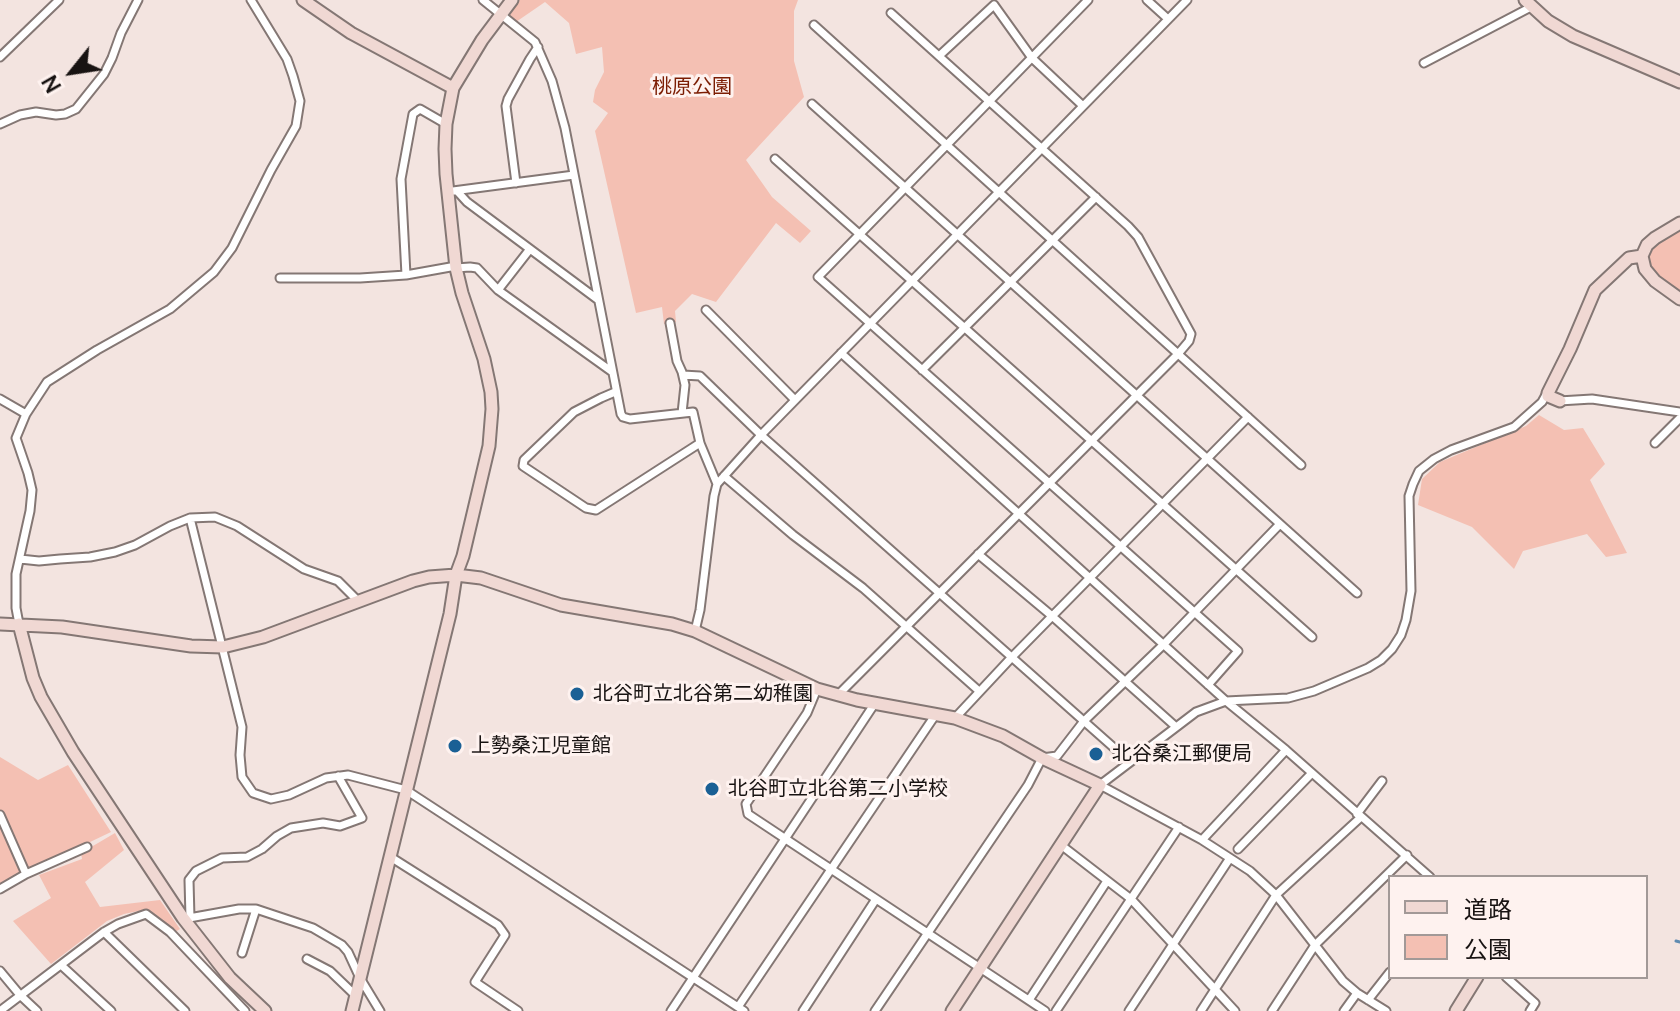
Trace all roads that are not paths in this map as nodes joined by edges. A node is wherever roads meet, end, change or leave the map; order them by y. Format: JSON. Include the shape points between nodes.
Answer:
{"nodes":[{"id":1,"x":59,"y":0,"type":"edge"},
{"id":2,"x":138,"y":0,"type":"edge"},
{"id":3,"x":251,"y":0,"type":"edge"},
{"id":4,"x":303,"y":0,"type":"edge"},
{"id":5,"x":483,"y":0,"type":"edge"},
{"id":6,"x":512,"y":0,"type":"edge"},
{"id":7,"x":1088,"y":0,"type":"edge"},
{"id":8,"x":1147,"y":0,"type":"edge"},
{"id":9,"x":1187,"y":0,"type":"edge"},
{"id":10,"x":1528,"y":3,"type":"edge"},
{"id":11,"x":891,"y":13,"type":"dead end"},
{"id":12,"x":500,"y":15,"type":"junction"},
{"id":13,"x":1168,"y":19,"type":"junction"},
{"id":14,"x":814,"y":25,"type":"dead end"},
{"id":15,"x":538,"y":47,"type":"junction"},
{"id":16,"x":939,"y":56,"type":"junction"},
{"id":17,"x":0,"y":57,"type":"edge"},
{"id":18,"x":1032,"y":58,"type":"junction"},
{"id":19,"x":1424,"y":63,"type":"dead end"},
{"id":20,"x":1680,"y":82,"type":"edge"},
{"id":21,"x":453,"y":88,"type":"junction"},
{"id":22,"x":990,"y":102,"type":"junction"},
{"id":23,"x":812,"y":104,"type":"dead end"},
{"id":24,"x":1083,"y":106,"type":"junction"},
{"id":25,"x":0,"y":124,"type":"edge"},
{"id":26,"x":446,"y":124,"type":"junction"},
{"id":27,"x":947,"y":145,"type":"junction"},
{"id":28,"x":1042,"y":149,"type":"junction"},
{"id":29,"x":775,"y":159,"type":"dead end"},
{"id":30,"x":574,"y":175,"type":"junction"},
{"id":31,"x":516,"y":183,"type":"junction"},
{"id":32,"x":905,"y":188,"type":"junction"},
{"id":33,"x":453,"y":192,"type":"junction"},
{"id":34,"x":999,"y":192,"type":"junction"},
{"id":35,"x":1096,"y":197,"type":"junction"},
{"id":36,"x":1680,"y":223,"type":"edge"},
{"id":37,"x":860,"y":235,"type":"junction"},
{"id":38,"x":957,"y":235,"type":"junction"},
{"id":39,"x":1052,"y":240,"type":"junction"},
{"id":40,"x":530,"y":249,"type":"junction"},
{"id":41,"x":1642,"y":256,"type":"junction"},
{"id":42,"x":456,"y":267,"type":"junction"},
{"id":43,"x":406,"y":275,"type":"junction"},
{"id":44,"x":280,"y":278,"type":"dead end"},
{"id":45,"x":912,"y":281,"type":"junction"},
{"id":46,"x":1010,"y":282,"type":"junction"},
{"id":47,"x":498,"y":290,"type":"junction"},
{"id":48,"x":597,"y":299,"type":"junction"},
{"id":49,"x":1680,"y":299,"type":"edge"},
{"id":50,"x":706,"y":310,"type":"dead end"},
{"id":51,"x":670,"y":323,"type":"dead end"},
{"id":52,"x":869,"y":323,"type":"junction"},
{"id":53,"x":965,"y":328,"type":"junction"},
{"id":54,"x":841,"y":353,"type":"junction"},
{"id":55,"x":1178,"y":354,"type":"junction"},
{"id":56,"x":922,"y":370,"type":"junction"},
{"id":57,"x":611,"y":371,"type":"junction"},
{"id":58,"x":683,"y":375,"type":"junction"},
{"id":59,"x":615,"y":392,"type":"junction"},
{"id":60,"x":1137,"y":395,"type":"junction"},
{"id":61,"x":1545,"y":397,"type":"junction"},
{"id":62,"x":0,"y":399,"type":"edge"},
{"id":63,"x":795,"y":400,"type":"junction"},
{"id":64,"x":1560,"y":401,"type":"joint"},
{"id":65,"x":1680,"y":412,"type":"edge"},
{"id":66,"x":682,"y":413,"type":"junction"},
{"id":67,"x":26,"y":414,"type":"junction"},
{"id":68,"x":1248,"y":417,"type":"junction"},
{"id":69,"x":1680,"y":418,"type":"edge"},
{"id":70,"x":761,"y":435,"type":"junction"},
{"id":71,"x":1092,"y":441,"type":"junction"},
{"id":72,"x":700,"y":443,"type":"junction"},
{"id":73,"x":1655,"y":443,"type":"dead end"},
{"id":74,"x":1207,"y":459,"type":"junction"},
{"id":75,"x":1301,"y":465,"type":"dead end"},
{"id":76,"x":724,"y":476,"type":"junction"},
{"id":77,"x":1049,"y":483,"type":"junction"},
{"id":78,"x":717,"y":484,"type":"junction"},
{"id":79,"x":1163,"y":504,"type":"junction"},
{"id":80,"x":1019,"y":514,"type":"junction"},
{"id":81,"x":190,"y":518,"type":"junction"},
{"id":82,"x":1280,"y":524,"type":"junction"},
{"id":83,"x":1121,"y":546,"type":"junction"},
{"id":84,"x":978,"y":554,"type":"junction"},
{"id":85,"x":20,"y":559,"type":"junction"},
{"id":86,"x":1237,"y":569,"type":"junction"},
{"id":87,"x":456,"y":575,"type":"junction"},
{"id":88,"x":1090,"y":578,"type":"junction"},
{"id":89,"x":940,"y":593,"type":"junction"},
{"id":90,"x":1357,"y":593,"type":"dead end"},
{"id":91,"x":357,"y":600,"type":"junction"},
{"id":92,"x":1195,"y":612,"type":"junction"},
{"id":93,"x":1052,"y":616,"type":"junction"},
{"id":94,"x":0,"y":624,"type":"edge"},
{"id":95,"x":19,"y":624,"type":"junction"},
{"id":96,"x":907,"y":626,"type":"junction"},
{"id":97,"x":695,"y":631,"type":"junction"},
{"id":98,"x":1312,"y":637,"type":"dead end"},
{"id":99,"x":1163,"y":645,"type":"junction"},
{"id":100,"x":223,"y":647,"type":"junction"},
{"id":101,"x":1012,"y":657,"type":"junction"},
{"id":102,"x":1124,"y":683,"type":"junction"},
{"id":103,"x":1208,"y":685,"type":"junction"},
{"id":104,"x":817,"y":689,"type":"junction"},
{"id":105,"x":979,"y":691,"type":"junction"},
{"id":106,"x":838,"y":695,"type":"junction"},
{"id":107,"x":1226,"y":701,"type":"junction"},
{"id":108,"x":875,"y":703,"type":"junction"},
{"id":109,"x":936,"y":714,"type":"junction"},
{"id":110,"x":955,"y":718,"type":"junction"},
{"id":111,"x":1084,"y":721,"type":"junction"},
{"id":112,"x":1175,"y":726,"type":"junction"},
{"id":113,"x":1286,"y":750,"type":"junction"},
{"id":114,"x":1042,"y":758,"type":"junction"},
{"id":115,"x":1130,"y":762,"type":"junction"},
{"id":116,"x":1312,"y":773,"type":"junction"},
{"id":117,"x":338,"y":776,"type":"junction"},
{"id":118,"x":1382,"y":781,"type":"dead end"},
{"id":119,"x":1100,"y":785,"type":"junction"},
{"id":120,"x":406,"y":790,"type":"junction"},
{"id":121,"x":0,"y":815,"type":"edge"},
{"id":122,"x":1359,"y":815,"type":"junction"},
{"id":123,"x":1179,"y":827,"type":"junction"},
{"id":124,"x":785,"y":839,"type":"junction"},
{"id":125,"x":1202,"y":840,"type":"junction"},
{"id":126,"x":1061,"y":845,"type":"junction"},
{"id":127,"x":87,"y":847,"type":"dead end"},
{"id":128,"x":1238,"y":849,"type":"dead end"},
{"id":129,"x":1407,"y":855,"type":"junction"},
{"id":130,"x":389,"y":856,"type":"junction"},
{"id":131,"x":1230,"y":858,"type":"junction"},
{"id":132,"x":831,"y":869,"type":"junction"},
{"id":133,"x":26,"y":874,"type":"junction"},
{"id":134,"x":1428,"y":875,"type":"edge"},
{"id":135,"x":1107,"y":881,"type":"junction"},
{"id":136,"x":0,"y":889,"type":"edge"},
{"id":137,"x":1276,"y":895,"type":"junction"},
{"id":138,"x":876,"y":899,"type":"junction"},
{"id":139,"x":1131,"y":899,"type":"junction"},
{"id":140,"x":256,"y":909,"type":"junction"},
{"id":141,"x":186,"y":918,"type":"junction"},
{"id":142,"x":104,"y":932,"type":"junction"},
{"id":143,"x":926,"y":933,"type":"junction"},
{"id":144,"x":1174,"y":944,"type":"junction"},
{"id":145,"x":1315,"y":945,"type":"junction"},
{"id":146,"x":242,"y":953,"type":"dead end"},
{"id":147,"x":307,"y":959,"type":"dead end"},
{"id":148,"x":61,"y":965,"type":"junction"},
{"id":149,"x":980,"y":969,"type":"junction"},
{"id":150,"x":0,"y":971,"type":"edge"},
{"id":151,"x":1388,"y":975,"type":"edge"},
{"id":152,"x":693,"y":977,"type":"junction"},
{"id":153,"x":360,"y":978,"type":"junction"},
{"id":154,"x":1476,"y":979,"type":"edge"},
{"id":155,"x":1508,"y":979,"type":"edge"},
{"id":156,"x":1215,"y":990,"type":"junction"},
{"id":157,"x":1357,"y":993,"type":"junction"},
{"id":158,"x":20,"y":995,"type":"junction"},
{"id":159,"x":356,"y":996,"type":"junction"},
{"id":160,"x":1029,"y":1000,"type":"junction"},
{"id":161,"x":1368,"y":1000,"type":"junction"},
{"id":162,"x":741,"y":1009,"type":"edge"},
{"id":163,"x":0,"y":1011,"type":"edge"},
{"id":164,"x":37,"y":1011,"type":"edge"},
{"id":165,"x":111,"y":1011,"type":"edge"},
{"id":166,"x":185,"y":1011,"type":"edge"},
{"id":167,"x":245,"y":1011,"type":"edge"},
{"id":168,"x":265,"y":1011,"type":"edge"},
{"id":169,"x":352,"y":1011,"type":"edge"},
{"id":170,"x":380,"y":1011,"type":"edge"},
{"id":171,"x":518,"y":1011,"type":"edge"},
{"id":172,"x":671,"y":1011,"type":"edge"},
{"id":173,"x":803,"y":1011,"type":"edge"},
{"id":174,"x":875,"y":1011,"type":"edge"},
{"id":175,"x":952,"y":1011,"type":"edge"},
{"id":176,"x":1045,"y":1011,"type":"edge"},
{"id":177,"x":1056,"y":1011,"type":"edge"},
{"id":178,"x":1129,"y":1011,"type":"edge"},
{"id":179,"x":1201,"y":1011,"type":"edge"},
{"id":180,"x":1235,"y":1011,"type":"edge"},
{"id":181,"x":1272,"y":1011,"type":"edge"},
{"id":182,"x":1344,"y":1011,"type":"edge"},
{"id":183,"x":1386,"y":1011,"type":"edge"},
{"id":184,"x":1456,"y":1011,"type":"edge"},
{"id":185,"x":1530,"y":1011,"type":"edge"}],
"edges":[{"from":1,"to":17,"type":"street"},
{"from":2,"to":25,"type":"street","via":[[104,74],[76,109],[20,115]]},
{"from":3,"to":67,"type":"street","via":[[287,59],[300,112],[232,248],[202,284],[170,309],[47,382]]},
{"from":4,"to":21,"type":"street","via":[[351,33]]},
{"from":5,"to":12,"type":"street"},
{"from":6,"to":12,"type":"street"},
{"from":7,"to":18,"type":"street"},
{"from":8,"to":13,"type":"street"},
{"from":9,"to":13,"type":"street"},
{"from":10,"to":19,"type":"street"},
{"from":10,"to":20,"type":"street","via":[[1573,36]]},
{"from":11,"to":16,"type":"street"},
{"from":12,"to":15,"type":"street"},
{"from":12,"to":21,"type":"street"},
{"from":13,"to":24,"type":"street"},
{"from":14,"to":27,"type":"street"},
{"from":15,"to":30,"type":"street","via":[[559,103]]},
{"from":15,"to":31,"type":"street","via":[[506,106]]},
{"from":16,"to":18,"type":"street","via":[[994,5]]},
{"from":16,"to":22,"type":"street"},
{"from":18,"to":22,"type":"street"},
{"from":18,"to":24,"type":"street"},
{"from":21,"to":26,"type":"street"},
{"from":22,"to":27,"type":"street"},
{"from":22,"to":28,"type":"street"},
{"from":23,"to":32,"type":"street"},
{"from":24,"to":28,"type":"street"},
{"from":26,"to":33,"type":"street"},
{"from":26,"to":43,"type":"street","via":[[420,109],[413,114],[401,179]]},
{"from":27,"to":32,"type":"street"},
{"from":27,"to":34,"type":"street"},
{"from":28,"to":34,"type":"street"},
{"from":28,"to":35,"type":"street"},
{"from":29,"to":37,"type":"street"},
{"from":30,"to":31,"type":"street"},
{"from":30,"to":48,"type":"street"},
{"from":31,"to":33,"type":"street"},
{"from":32,"to":37,"type":"street"},
{"from":32,"to":38,"type":"street"},
{"from":33,"to":40,"type":"street"},
{"from":33,"to":42,"type":"street"},
{"from":34,"to":38,"type":"street"},
{"from":34,"to":39,"type":"street"},
{"from":35,"to":39,"type":"street"},
{"from":35,"to":55,"type":"street","via":[[1138,237],[1190,330],[1189,341]]},
{"from":36,"to":41,"type":"street","via":[[1655,238]]},
{"from":37,"to":45,"type":"street"},
{"from":37,"to":52,"type":"street","via":[[818,277]]},
{"from":38,"to":45,"type":"street"},
{"from":38,"to":46,"type":"street"},
{"from":39,"to":46,"type":"street"},
{"from":39,"to":55,"type":"street"},
{"from":40,"to":47,"type":"street"},
{"from":40,"to":48,"type":"street"},
{"from":41,"to":49,"type":"street","via":[[1655,281]]},
{"from":41,"to":61,"type":"street","via":[[1629,258],[1595,290]]},
{"from":42,"to":43,"type":"street"},
{"from":42,"to":47,"type":"street","via":[[477,268]]},
{"from":42,"to":87,"type":"street","via":[[488,375],[492,409],[489,446]]},
{"from":43,"to":44,"type":"street"},
{"from":45,"to":52,"type":"street"},
{"from":45,"to":53,"type":"street"},
{"from":46,"to":53,"type":"street"},
{"from":46,"to":60,"type":"street"},
{"from":47,"to":57,"type":"street"},
{"from":48,"to":57,"type":"street"},
{"from":50,"to":63,"type":"street"},
{"from":51,"to":58,"type":"street"},
{"from":52,"to":54,"type":"street"},
{"from":52,"to":56,"type":"street"},
{"from":53,"to":56,"type":"street"},
{"from":53,"to":71,"type":"street"},
{"from":54,"to":63,"type":"street"},
{"from":54,"to":80,"type":"street"},
{"from":55,"to":60,"type":"street"},
{"from":55,"to":68,"type":"street"},
{"from":56,"to":77,"type":"street"},
{"from":57,"to":59,"type":"street"},
{"from":58,"to":66,"type":"street"},
{"from":58,"to":70,"type":"street","via":[[700,376]]},
{"from":59,"to":66,"type":"street","via":[[626,419]]},
{"from":59,"to":72,"type":"street","via":[[574,412],[523,466],[596,510]]},
{"from":60,"to":71,"type":"street"},
{"from":60,"to":74,"type":"street"},
{"from":61,"to":64,"type":"street"},
{"from":61,"to":107,"type":"street","via":[[1514,427],[1451,450],[1419,471],[1409,496],[1411,591],[1406,620],[1381,660],[1288,698]]},
{"from":62,"to":67,"type":"street"},
{"from":63,"to":70,"type":"street"},
{"from":64,"to":65,"type":"street","via":[[1592,399]]},
{"from":66,"to":72,"type":"street","via":[[693,412]]},
{"from":67,"to":85,"type":"street","via":[[16,438],[32,490]]},
{"from":68,"to":74,"type":"street"},
{"from":68,"to":75,"type":"street"},
{"from":69,"to":73,"type":"street"},
{"from":70,"to":76,"type":"street"},
{"from":70,"to":89,"type":"street"},
{"from":71,"to":77,"type":"street"},
{"from":71,"to":79,"type":"street"},
{"from":72,"to":78,"type":"street"},
{"from":74,"to":79,"type":"street"},
{"from":74,"to":82,"type":"street"},
{"from":76,"to":78,"type":"street"},
{"from":76,"to":96,"type":"street"},
{"from":77,"to":80,"type":"street"},
{"from":77,"to":83,"type":"street"},
{"from":78,"to":97,"type":"street"},
{"from":79,"to":83,"type":"street"},
{"from":79,"to":86,"type":"street"},
{"from":80,"to":84,"type":"street"},
{"from":80,"to":88,"type":"street"},
{"from":81,"to":85,"type":"street","via":[[115,552]]},
{"from":81,"to":91,"type":"street","via":[[215,517],[237,526],[304,569],[338,581]]},
{"from":81,"to":100,"type":"street"},
{"from":82,"to":86,"type":"street"},
{"from":82,"to":90,"type":"street"},
{"from":83,"to":88,"type":"street"},
{"from":83,"to":92,"type":"street"},
{"from":84,"to":89,"type":"street"},
{"from":84,"to":93,"type":"street"},
{"from":85,"to":95,"type":"street"},
{"from":86,"to":92,"type":"street"},
{"from":86,"to":98,"type":"street"},
{"from":87,"to":91,"type":"street","via":[[413,581]]},
{"from":87,"to":97,"type":"street","via":[[561,605]]},
{"from":87,"to":120,"type":"street"},
{"from":88,"to":93,"type":"street"},
{"from":88,"to":99,"type":"street"},
{"from":89,"to":96,"type":"street"},
{"from":89,"to":101,"type":"street"},
{"from":91,"to":100,"type":"street"},
{"from":92,"to":99,"type":"street"},
{"from":92,"to":103,"type":"street","via":[[1238,651]]},
{"from":93,"to":101,"type":"street"},
{"from":93,"to":102,"type":"street"},
{"from":94,"to":95,"type":"street"},
{"from":95,"to":100,"type":"street"},
{"from":95,"to":141,"type":"street","via":[[41,697],[124,831]]},
{"from":96,"to":105,"type":"street"},
{"from":96,"to":106,"type":"street"},
{"from":97,"to":104,"type":"street"},
{"from":99,"to":102,"type":"street"},
{"from":99,"to":103,"type":"street"},
{"from":100,"to":117,"type":"street","via":[[242,727],[242,777],[253,793],[271,799]]},
{"from":101,"to":105,"type":"street"},
{"from":101,"to":111,"type":"street"},
{"from":102,"to":111,"type":"street"},
{"from":102,"to":112,"type":"street"},
{"from":103,"to":107,"type":"street"},
{"from":104,"to":106,"type":"street"},
{"from":104,"to":124,"type":"street","via":[[807,713],[746,804],[748,814]]},
{"from":105,"to":110,"type":"street"},
{"from":106,"to":108,"type":"street"},
{"from":107,"to":112,"type":"street"},
{"from":107,"to":113,"type":"street"},
{"from":108,"to":109,"type":"street"},
{"from":108,"to":124,"type":"street"},
{"from":109,"to":110,"type":"street"},
{"from":109,"to":132,"type":"street"},
{"from":110,"to":114,"type":"street"},
{"from":111,"to":114,"type":"street","via":[[1057,756]]},
{"from":111,"to":115,"type":"street"},
{"from":112,"to":115,"type":"street"},
{"from":113,"to":116,"type":"street"},
{"from":113,"to":125,"type":"street"},
{"from":114,"to":119,"type":"street"},
{"from":114,"to":143,"type":"street"},
{"from":115,"to":119,"type":"street"},
{"from":116,"to":122,"type":"street"},
{"from":116,"to":128,"type":"street"},
{"from":117,"to":120,"type":"street"},
{"from":117,"to":141,"type":"street","via":[[362,818],[340,826],[291,828],[247,857],[222,858],[196,871],[189,880]]},
{"from":118,"to":122,"type":"street"},
{"from":119,"to":123,"type":"street"},
{"from":119,"to":126,"type":"street"},
{"from":120,"to":130,"type":"street"},
{"from":120,"to":152,"type":"street"},
{"from":121,"to":133,"type":"street"},
{"from":122,"to":129,"type":"street"},
{"from":122,"to":137,"type":"street"},
{"from":123,"to":125,"type":"street"},
{"from":123,"to":139,"type":"street"},
{"from":124,"to":132,"type":"street"},
{"from":124,"to":152,"type":"street"},
{"from":125,"to":131,"type":"street"},
{"from":126,"to":135,"type":"street"},
{"from":126,"to":149,"type":"street"},
{"from":127,"to":133,"type":"street"},
{"from":129,"to":134,"type":"street"},
{"from":129,"to":145,"type":"street"},
{"from":130,"to":153,"type":"street"},
{"from":130,"to":171,"type":"street","via":[[498,925],[505,935],[475,982]]},
{"from":131,"to":137,"type":"street"},
{"from":131,"to":144,"type":"street"},
{"from":132,"to":138,"type":"street"},
{"from":132,"to":162,"type":"street"},
{"from":133,"to":136,"type":"street"},
{"from":135,"to":139,"type":"street"},
{"from":135,"to":160,"type":"street"},
{"from":137,"to":145,"type":"street"},
{"from":137,"to":156,"type":"street"},
{"from":138,"to":143,"type":"street"},
{"from":138,"to":173,"type":"street"},
{"from":139,"to":144,"type":"street"},
{"from":139,"to":177,"type":"street"},
{"from":140,"to":141,"type":"street"},
{"from":140,"to":146,"type":"street"},
{"from":140,"to":153,"type":"street","via":[[313,928],[342,945]]},
{"from":141,"to":168,"type":"street","via":[[230,978]]},
{"from":142,"to":148,"type":"street"},
{"from":142,"to":166,"type":"street"},
{"from":142,"to":167,"type":"street","via":[[146,914]]},
{"from":143,"to":149,"type":"street"},
{"from":143,"to":174,"type":"street"},
{"from":144,"to":156,"type":"street"},
{"from":144,"to":178,"type":"street"},
{"from":145,"to":157,"type":"street"},
{"from":145,"to":181,"type":"street"},
{"from":147,"to":159,"type":"street","via":[[330,971]]},
{"from":148,"to":158,"type":"street"},
{"from":148,"to":165,"type":"street"},
{"from":149,"to":160,"type":"street"},
{"from":149,"to":175,"type":"street"},
{"from":150,"to":158,"type":"street"},
{"from":151,"to":161,"type":"street"},
{"from":152,"to":162,"type":"street"},
{"from":152,"to":172,"type":"street"},
{"from":153,"to":159,"type":"street"},
{"from":153,"to":170,"type":"street"},
{"from":154,"to":184,"type":"street"},
{"from":155,"to":185,"type":"street","via":[[1535,1003]]},
{"from":156,"to":179,"type":"street"},
{"from":156,"to":180,"type":"street"},
{"from":157,"to":161,"type":"street"},
{"from":157,"to":182,"type":"street"},
{"from":158,"to":163,"type":"street"},
{"from":158,"to":164,"type":"street"},
{"from":159,"to":169,"type":"street"},
{"from":160,"to":176,"type":"street"},
{"from":161,"to":183,"type":"street"}]}
